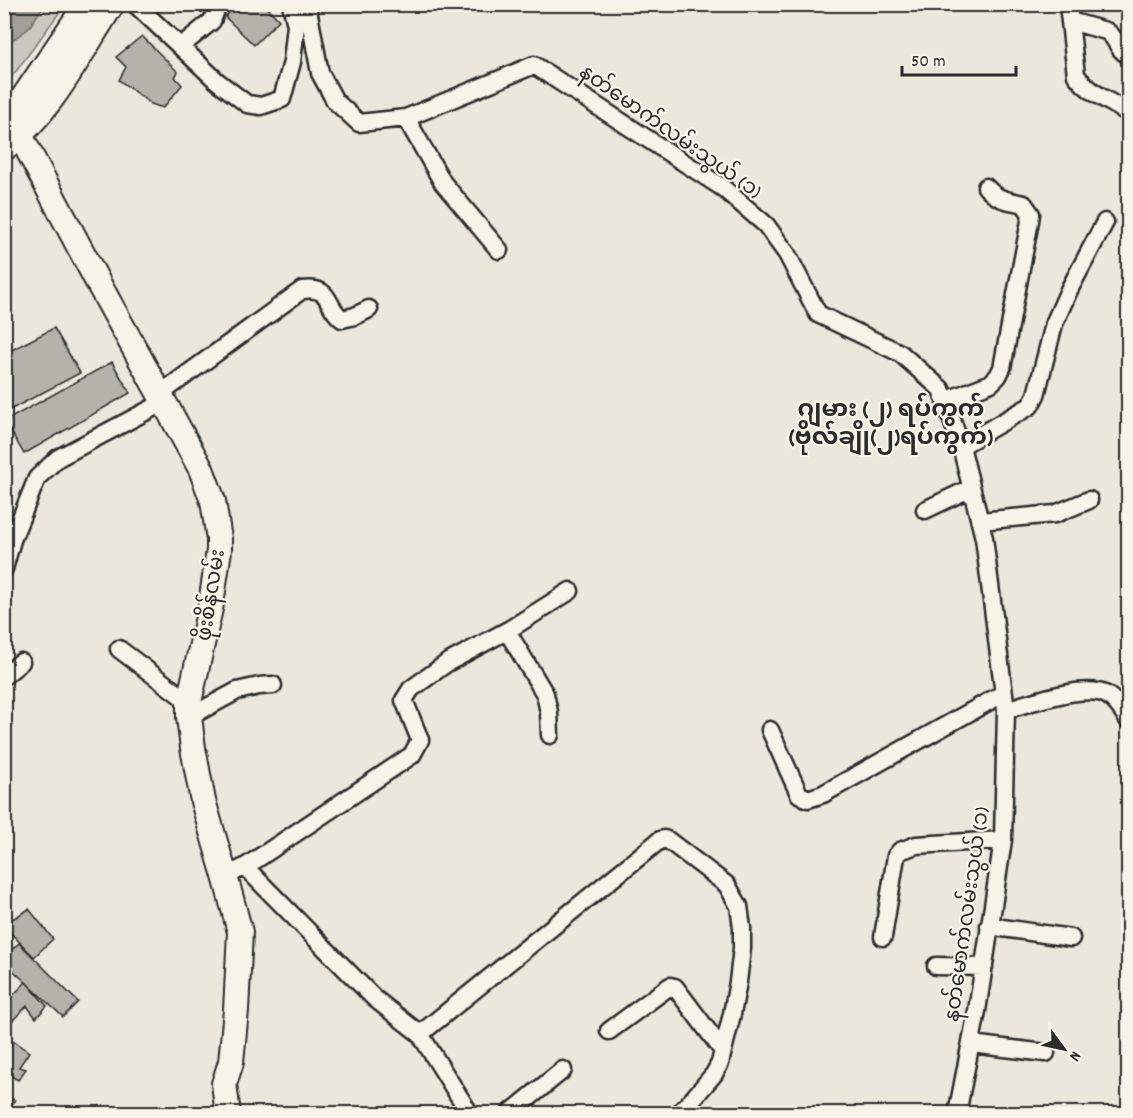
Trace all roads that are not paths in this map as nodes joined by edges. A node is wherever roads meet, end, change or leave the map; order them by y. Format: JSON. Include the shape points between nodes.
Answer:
{"nodes":[{"id":1,"x":88,"y":4,"type":"edge"},
{"id":2,"x":111,"y":4,"type":"edge"},
{"id":3,"x":135,"y":4,"type":"edge"},
{"id":4,"x":216,"y":4,"type":"edge"},
{"id":5,"x":291,"y":4,"type":"edge"},
{"id":6,"x":307,"y":4,"type":"edge"},
{"id":7,"x":1069,"y":13,"type":"edge"},
{"id":8,"x":181,"y":46,"type":"junction"},
{"id":9,"x":1128,"y":55,"type":"edge"},
{"id":10,"x":1128,"y":113,"type":"edge"},
{"id":11,"x":406,"y":118,"type":"junction"},
{"id":12,"x":9,"y":131,"type":"edge"},
{"id":13,"x":986,"y":187,"type":"dead end"},
{"id":14,"x":1105,"y":222,"type":"dead end"},
{"id":15,"x":499,"y":250,"type":"dead end"},
{"id":16,"x":369,"y":309,"type":"dead end"},
{"id":17,"x":162,"y":398,"type":"junction"},
{"id":18,"x":945,"y":401,"type":"junction"},
{"id":19,"x":961,"y":446,"type":"junction"},
{"id":20,"x":971,"y":488,"type":"junction"},
{"id":21,"x":1089,"y":500,"type":"dead end"},
{"id":22,"x":925,"y":510,"type":"dead end"},
{"id":23,"x":980,"y":521,"type":"junction"},
{"id":24,"x":4,"y":569,"type":"edge"},
{"id":25,"x":570,"y":591,"type":"dead end"},
{"id":26,"x":507,"y":631,"type":"junction"},
{"id":27,"x":119,"y":649,"type":"dead end"},
{"id":28,"x":21,"y":662,"type":"dead end"},
{"id":29,"x":4,"y":676,"type":"edge"},
{"id":30,"x":273,"y":685,"type":"dead end"},
{"id":31,"x":1005,"y":702,"type":"junction"},
{"id":32,"x":189,"y":710,"type":"junction"},
{"id":33,"x":1128,"y":720,"type":"edge"},
{"id":34,"x":770,"y":730,"type":"dead end"},
{"id":35,"x":550,"y":735,"type":"dead end"},
{"id":36,"x":1003,"y":840,"type":"junction"},
{"id":37,"x":235,"y":872,"type":"junction"},
{"id":38,"x":989,"y":926,"type":"junction"},
{"id":39,"x":883,"y":937,"type":"dead end"},
{"id":40,"x":1071,"y":938,"type":"dead end"},
{"id":41,"x":936,"y":966,"type":"dead end"},
{"id":42,"x":984,"y":967,"type":"junction"},
{"id":43,"x":609,"y":1031,"type":"dead end"},
{"id":44,"x":420,"y":1034,"type":"junction"},
{"id":45,"x":971,"y":1044,"type":"junction"},
{"id":46,"x":723,"y":1051,"type":"junction"},
{"id":47,"x":1046,"y":1053,"type":"dead end"},
{"id":48,"x":563,"y":1070,"type":"dead end"},
{"id":49,"x":228,"y":1113,"type":"edge"},
{"id":50,"x":470,"y":1113,"type":"edge"},
{"id":51,"x":509,"y":1113,"type":"edge"},
{"id":52,"x":678,"y":1113,"type":"edge"},
{"id":53,"x":957,"y":1113,"type":"edge"}],
"edges":[{"from":1,"to":12,"type":"main road","via":[[14,112]]},
{"from":2,"to":12,"type":"main road","via":[[33,120]]},
{"from":3,"to":8,"type":"street"},
{"from":4,"to":8,"type":"street","via":[[212,21]]},
{"from":5,"to":8,"type":"street","via":[[296,25],[282,99],[261,106],[247,104]]},
{"from":6,"to":11,"type":"street","name":"နတ်မောက်လမ်းသွယ် (၁)","via":[[320,73],[335,101],[359,123]]},
{"from":7,"to":9,"type":"street","via":[[1112,34]]},
{"from":7,"to":10,"type":"street","via":[[1076,75],[1093,92]]},
{"from":11,"to":15,"type":"street","via":[[443,183]]},
{"from":11,"to":18,"type":"street","name":"နတ်မောက်လမ်းသွယ် (၁)","via":[[534,65],[723,188],[766,225],[787,254],[818,314],[900,352],[941,389]]},
{"from":12,"to":17,"type":"main road","name":"ဖိုးစိန်လမ်း"},
{"from":13,"to":18,"type":"street","via":[[999,199],[1024,204],[1031,214],[1002,368],[991,383]]},
{"from":14,"to":19,"type":"street","via":[[1054,324],[1030,406]]},
{"from":16,"to":17,"type":"street","via":[[342,319],[325,294],[314,288],[302,290]]},
{"from":17,"to":24,"type":"street","via":[[58,458],[37,478]]},
{"from":17,"to":32,"type":"main road","name":"ဖိုးစိန်လမ်း","via":[[201,469],[213,501],[219,539],[211,604]]},
{"from":18,"to":19,"type":"street","name":"နတ်မောက်လမ်းသွယ် (၁)"},
{"from":19,"to":20,"type":"street","name":"နတ်မောက်လမ်းသွယ် (၁)"},
{"from":20,"to":22,"type":"street"},
{"from":20,"to":23,"type":"street","name":"နတ်မောက်လမ်းသွယ် (၁)"},
{"from":21,"to":23,"type":"street","via":[[1055,514]]},
{"from":23,"to":31,"type":"street","name":"နတ်မောက်လမ်းသွယ် (၁)"},
{"from":25,"to":26,"type":"street"},
{"from":26,"to":35,"type":"street","via":[[544,694]]},
{"from":26,"to":37,"type":"street","via":[[447,663],[411,689],[404,700],[420,740],[412,755]]},
{"from":27,"to":32,"type":"street"},
{"from":28,"to":29,"type":"street"},
{"from":30,"to":32,"type":"street","via":[[237,691]]},
{"from":31,"to":33,"type":"street","via":[[1087,691],[1106,694]]},
{"from":31,"to":34,"type":"street","via":[[808,799],[799,794]]},
{"from":31,"to":36,"type":"street","name":"နတ်မောက်လမ်းသွယ် (၁)"},
{"from":32,"to":37,"type":"main road","name":"ဖိုးစိန်လမ်း","via":[[203,801]]},
{"from":36,"to":38,"type":"street","name":"နတ်မောက်လမ်းသွယ် (၁)"},
{"from":36,"to":39,"type":"street","via":[[916,845],[900,851]]},
{"from":37,"to":44,"type":"street","via":[[374,998]]},
{"from":37,"to":49,"type":"main road","name":"ဖိုးစိန်လမ်း","via":[[240,932],[231,1062],[224,1084]]},
{"from":38,"to":40,"type":"street"},
{"from":38,"to":42,"type":"street","name":"နတ်မောက်လမ်းသွယ် (၁)"},
{"from":41,"to":42,"type":"street"},
{"from":42,"to":45,"type":"street","name":"နတ်မောက်လမ်းသွယ် (၁)"},
{"from":43,"to":46,"type":"street","via":[[670,986],[675,987]]},
{"from":44,"to":46,"type":"street","via":[[664,839],[727,885],[739,906],[742,938],[738,982]]},
{"from":44,"to":50,"type":"street"},
{"from":45,"to":47,"type":"street"},
{"from":45,"to":53,"type":"street","name":"နတ်မောက်လမ်းသွယ် (၁)"},
{"from":46,"to":52,"type":"street","via":[[714,1074]]},
{"from":48,"to":51,"type":"street"}]}
